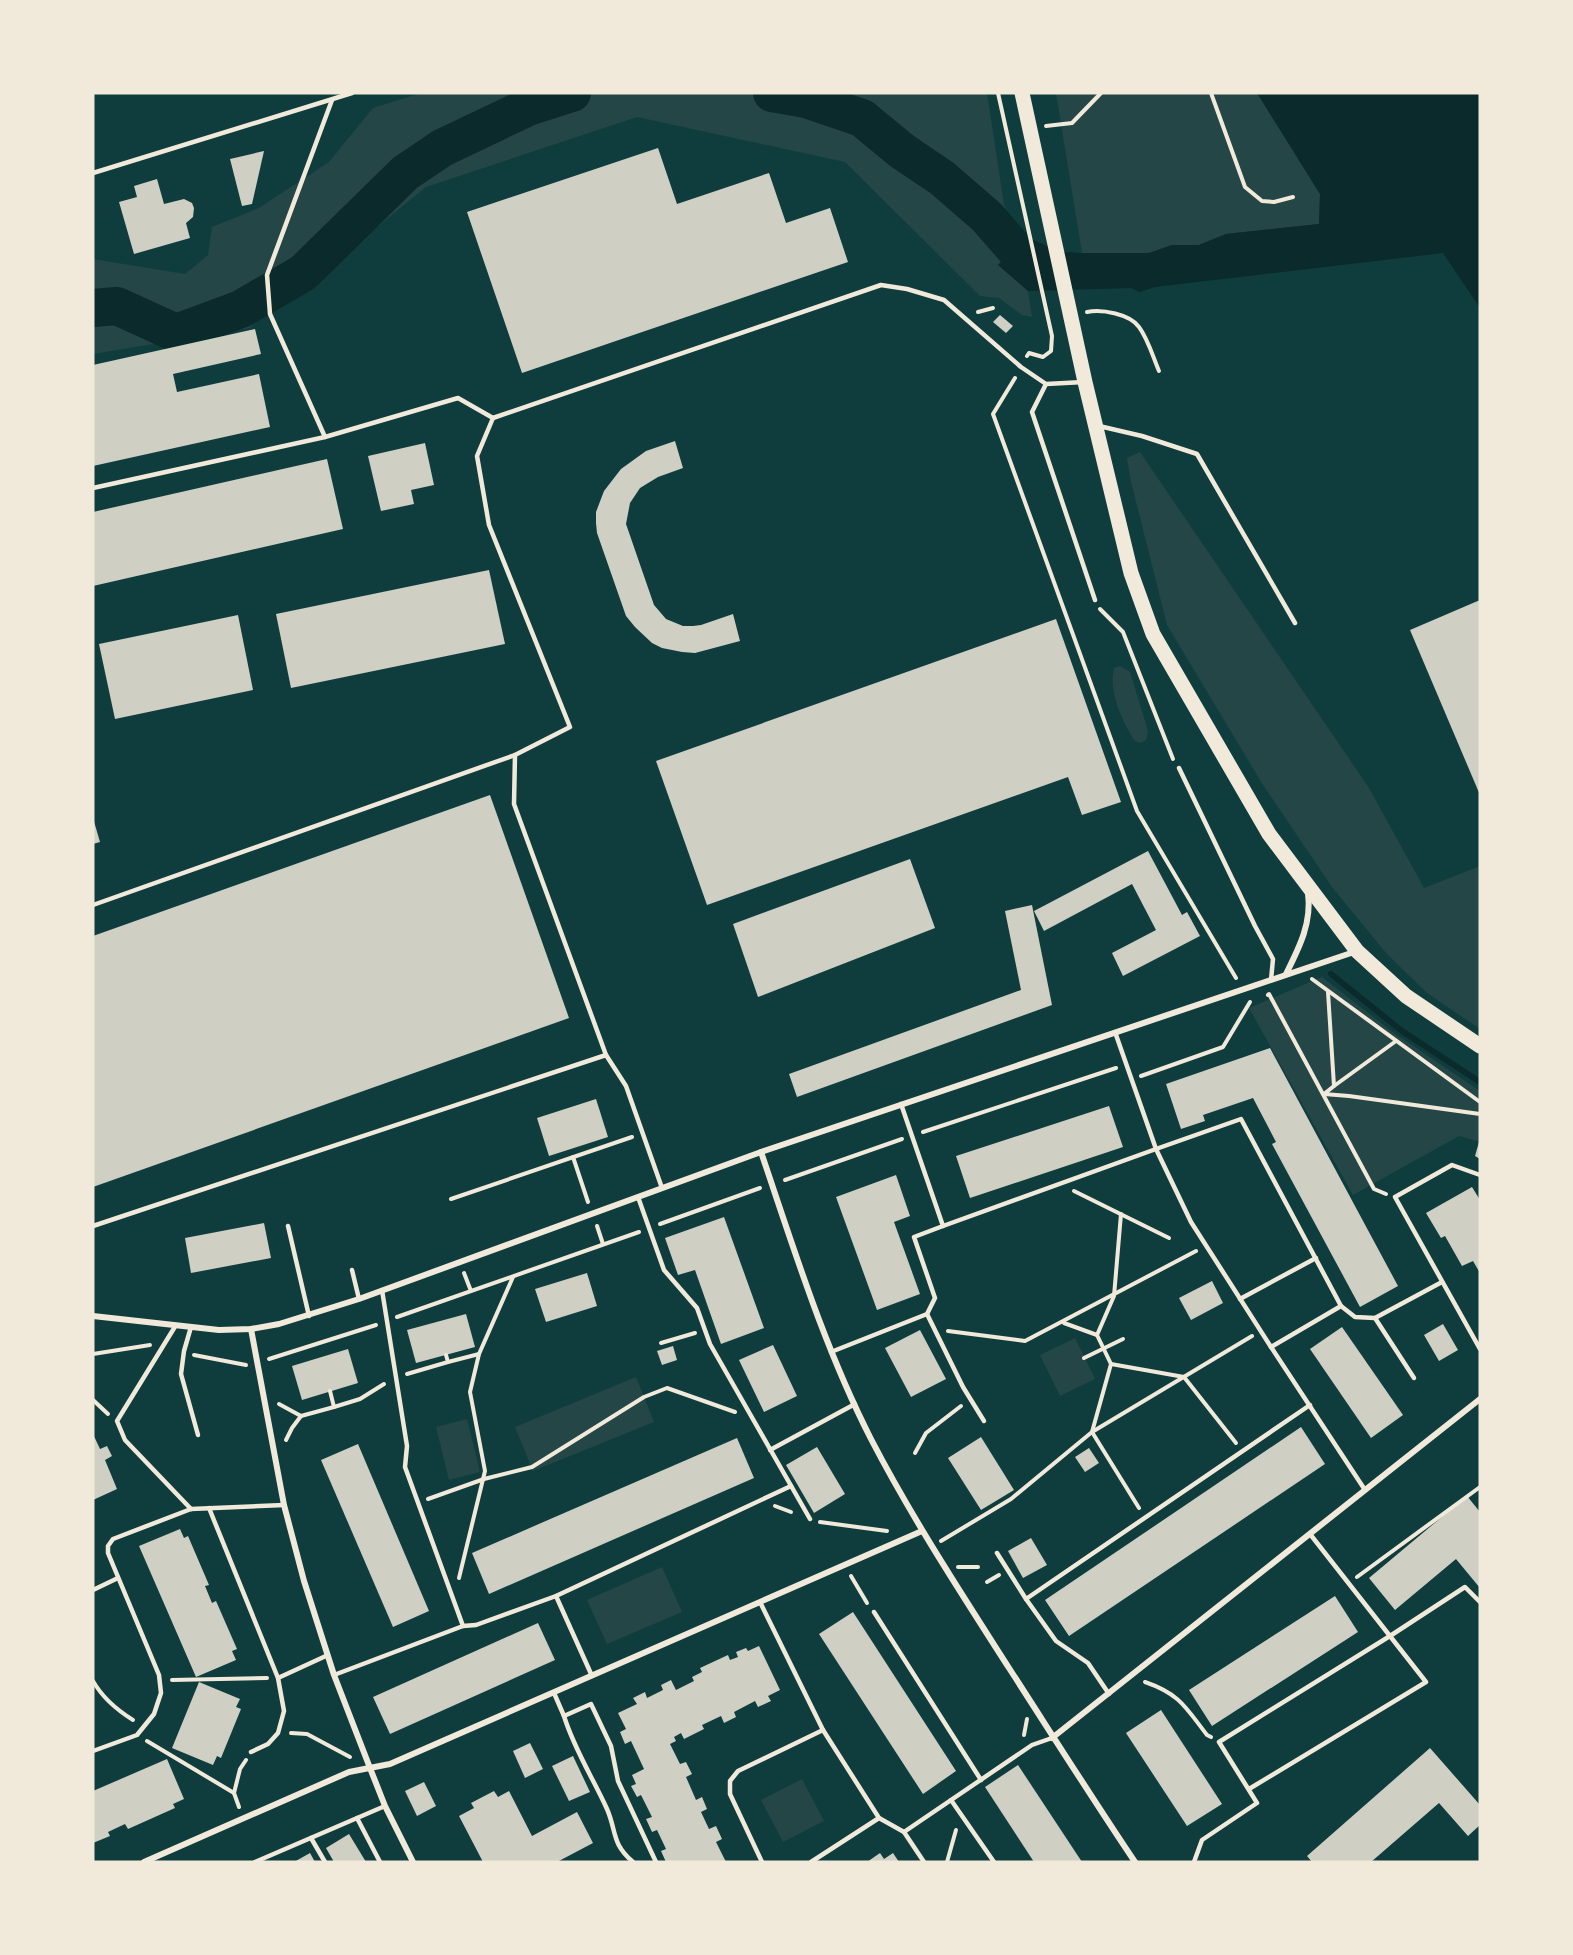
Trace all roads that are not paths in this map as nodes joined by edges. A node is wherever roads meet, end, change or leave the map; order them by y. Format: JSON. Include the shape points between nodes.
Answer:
{"nodes":[{"id":1,"x":352,"y":93,"type":"edge"},
{"id":2,"x":1022,"y":93,"type":"edge"},
{"id":3,"x":332,"y":100,"type":"junction"},
{"id":4,"x":93,"y":173,"type":"edge"},
{"id":5,"x":1085,"y":382,"type":"junction"},
{"id":6,"x":1046,"y":384,"type":"junction"},
{"id":7,"x":493,"y":418,"type":"junction"},
{"id":8,"x":1096,"y":426,"type":"junction"},
{"id":9,"x":325,"y":437,"type":"junction"},
{"id":10,"x":93,"y":488,"type":"edge"},
{"id":11,"x":1095,"y":600,"type":"road end"},
{"id":12,"x":1295,"y":623,"type":"dead end"},
{"id":13,"x":515,"y":755,"type":"junction"},
{"id":14,"x":1179,"y":768,"type":"road end"},
{"id":15,"x":1307,"y":884,"type":"junction"},
{"id":16,"x":93,"y":905,"type":"edge"},
{"id":17,"x":1357,"y":951,"type":"junction"},
{"id":18,"x":1286,"y":975,"type":"junction"},
{"id":19,"x":1271,"y":980,"type":"junction"},
{"id":20,"x":1115,"y":1032,"type":"junction"},
{"id":21,"x":1480,"y":1046,"type":"edge"},
{"id":22,"x":606,"y":1055,"type":"junction"},
{"id":23,"x":902,"y":1104,"type":"junction"},
{"id":24,"x":1156,"y":1149,"type":"junction"},
{"id":25,"x":761,"y":1152,"type":"junction"},
{"id":26,"x":1480,"y":1175,"type":"edge"},
{"id":27,"x":662,"y":1188,"type":"junction"},
{"id":28,"x":638,"y":1197,"type":"junction"},
{"id":29,"x":93,"y":1226,"type":"edge"},
{"id":30,"x":288,"y":1226,"type":"dead end"},
{"id":31,"x":943,"y":1226,"type":"junction"},
{"id":32,"x":1316,"y":1258,"type":"junction"},
{"id":33,"x":352,"y":1270,"type":"dead end"},
{"id":34,"x":1442,"y":1282,"type":"junction"},
{"id":35,"x":382,"y":1290,"type":"junction"},
{"id":36,"x":359,"y":1299,"type":"junction"},
{"id":37,"x":1240,"y":1299,"type":"junction"},
{"id":38,"x":1341,"y":1305,"type":"junction"},
{"id":39,"x":927,"y":1314,"type":"junction"},
{"id":40,"x":93,"y":1316,"type":"edge"},
{"id":41,"x":309,"y":1316,"type":"junction"},
{"id":42,"x":1375,"y":1318,"type":"junction"},
{"id":43,"x":176,"y":1325,"type":"junction"},
{"id":44,"x":191,"y":1327,"type":"junction"},
{"id":45,"x":251,"y":1329,"type":"junction"},
{"id":46,"x":1271,"y":1347,"type":"junction"},
{"id":47,"x":1480,"y":1349,"type":"edge"},
{"id":48,"x":831,"y":1353,"type":"junction"},
{"id":49,"x":1414,"y":1378,"type":"dead end"},
{"id":50,"x":1480,"y":1399,"type":"edge"},
{"id":51,"x":855,"y":1404,"type":"junction"},
{"id":52,"x":1310,"y":1405,"type":"junction"},
{"id":53,"x":984,"y":1421,"type":"dead end"},
{"id":54,"x":198,"y":1435,"type":"dead end"},
{"id":55,"x":770,"y":1450,"type":"junction"},
{"id":56,"x":791,"y":1486,"type":"junction"},
{"id":57,"x":1365,"y":1490,"type":"junction"},
{"id":58,"x":284,"y":1505,"type":"junction"},
{"id":59,"x":209,"y":1508,"type":"junction"},
{"id":60,"x":191,"y":1509,"type":"junction"},
{"id":61,"x":810,"y":1520,"type":"road end"},
{"id":62,"x":922,"y":1531,"type":"junction"},
{"id":63,"x":1310,"y":1534,"type":"junction"},
{"id":64,"x":997,"y":1553,"type":"dead end"},
{"id":65,"x":118,"y":1578,"type":"junction"},
{"id":66,"x":93,"y":1590,"type":"edge"},
{"id":67,"x":556,"y":1596,"type":"junction"},
{"id":68,"x":1026,"y":1599,"type":"junction"},
{"id":69,"x":760,"y":1602,"type":"junction"},
{"id":70,"x":1480,"y":1602,"type":"edge"},
{"id":71,"x":874,"y":1612,"type":"road end"},
{"id":72,"x":463,"y":1626,"type":"junction"},
{"id":73,"x":1390,"y":1636,"type":"junction"},
{"id":74,"x":328,"y":1655,"type":"junction"},
{"id":75,"x":334,"y":1675,"type":"junction"},
{"id":76,"x":592,"y":1676,"type":"junction"},
{"id":77,"x":278,"y":1678,"type":"junction"},
{"id":78,"x":554,"y":1693,"type":"junction"},
{"id":79,"x":1109,"y":1694,"type":"junction"},
{"id":80,"x":564,"y":1716,"type":"junction"},
{"id":81,"x":823,"y":1730,"type":"junction"},
{"id":82,"x":1052,"y":1738,"type":"junction"},
{"id":83,"x":93,"y":1751,"type":"edge"},
{"id":84,"x":251,"y":1752,"type":"road end"},
{"id":85,"x":370,"y":1768,"type":"junction"},
{"id":86,"x":981,"y":1780,"type":"junction"},
{"id":87,"x":1249,"y":1789,"type":"junction"},
{"id":88,"x":951,"y":1800,"type":"junction"},
{"id":89,"x":385,"y":1806,"type":"junction"},
{"id":90,"x":357,"y":1818,"type":"junction"},
{"id":91,"x":879,"y":1818,"type":"junction"},
{"id":92,"x":904,"y":1832,"type":"junction"},
{"id":93,"x":311,"y":1838,"type":"junction"},
{"id":94,"x":262,"y":1861,"type":"edge"},
{"id":95,"x":144,"y":1862,"type":"edge"},
{"id":96,"x":255,"y":1862,"type":"edge"},
{"id":97,"x":325,"y":1862,"type":"edge"},
{"id":98,"x":380,"y":1862,"type":"edge"},
{"id":99,"x":413,"y":1862,"type":"edge"},
{"id":100,"x":633,"y":1862,"type":"edge"},
{"id":101,"x":656,"y":1862,"type":"edge"},
{"id":102,"x":762,"y":1862,"type":"edge"},
{"id":103,"x":811,"y":1862,"type":"edge"},
{"id":104,"x":924,"y":1862,"type":"edge"},
{"id":105,"x":994,"y":1862,"type":"edge"},
{"id":106,"x":1135,"y":1862,"type":"edge"},
{"id":107,"x":1194,"y":1862,"type":"edge"}],
"edges":[{"from":1,"to":3,"type":"lane"},
{"from":2,"to":5,"type":"main road"},
{"from":3,"to":4,"type":"lane"},
{"from":3,"to":9,"type":"lane","via":[[267,275],[270,314]]},
{"from":5,"to":6,"type":"lane"},
{"from":5,"to":8,"type":"main road"},
{"from":6,"to":7,"type":"lane","via":[[944,300],[881,285]]},
{"from":6,"to":11,"type":"lane","via":[[1032,412]]},
{"from":7,"to":9,"type":"lane","via":[[458,398]]},
{"from":7,"to":13,"type":"lane","via":[[477,456],[489,525],[570,727]]},
{"from":8,"to":12,"type":"lane","via":[[1197,454]]},
{"from":8,"to":15,"type":"main road","via":[[1131,573],[1153,634],[1269,834]]},
{"from":9,"to":10,"type":"lane"},
{"from":13,"to":16,"type":"lane"},
{"from":13,"to":22,"type":"lane","via":[[514,804]]},
{"from":14,"to":19,"type":"lane","via":[[1273,959]]},
{"from":15,"to":17,"type":"main road"},
{"from":15,"to":18,"type":"street","via":[[1310,904],[1306,927]]},
{"from":17,"to":18,"type":"street"},
{"from":17,"to":21,"type":"main road","via":[[1406,996]]},
{"from":18,"to":19,"type":"street"},
{"from":19,"to":20,"type":"street"},
{"from":20,"to":23,"type":"street"},
{"from":20,"to":24,"type":"lane"},
{"from":22,"to":27,"type":"lane","via":[[626,1086]]},
{"from":22,"to":29,"type":"lane"},
{"from":23,"to":25,"type":"street"},
{"from":23,"to":31,"type":"lane"},
{"from":24,"to":31,"type":"lane"},
{"from":24,"to":32,"type":"lane","via":[[1241,1119]]},
{"from":24,"to":37,"type":"lane","via":[[1191,1222]]},
{"from":25,"to":27,"type":"street"},
{"from":25,"to":48,"type":"street"},
{"from":26,"to":34,"type":"lane","via":[[1452,1165],[1395,1197]]},
{"from":27,"to":28,"type":"street"},
{"from":28,"to":35,"type":"street"},
{"from":28,"to":55,"type":"lane","via":[[664,1270],[698,1308],[710,1344]]},
{"from":30,"to":41,"type":"lane"},
{"from":31,"to":39,"type":"lane","via":[[914,1237],[935,1298]]},
{"from":32,"to":37,"type":"lane"},
{"from":32,"to":38,"type":"lane"},
{"from":33,"to":36,"type":"lane"},
{"from":34,"to":42,"type":"lane"},
{"from":34,"to":47,"type":"lane"},
{"from":35,"to":36,"type":"street"},
{"from":35,"to":72,"type":"lane","via":[[407,1446],[405,1467]]},
{"from":36,"to":41,"type":"street"},
{"from":37,"to":46,"type":"lane"},
{"from":38,"to":42,"type":"lane","via":[[1355,1317]]},
{"from":38,"to":46,"type":"lane"},
{"from":39,"to":48,"type":"lane"},
{"from":39,"to":53,"type":"lane"},
{"from":40,"to":43,"type":"street"},
{"from":41,"to":45,"type":"street"},
{"from":42,"to":49,"type":"lane"},
{"from":43,"to":44,"type":"street"},
{"from":43,"to":60,"type":"lane","via":[[117,1421],[126,1440]]},
{"from":44,"to":45,"type":"street"},
{"from":44,"to":54,"type":"lane","via":[[182,1374]]},
{"from":45,"to":58,"type":"street"},
{"from":46,"to":52,"type":"lane"},
{"from":48,"to":51,"type":"street"},
{"from":50,"to":57,"type":"street"},
{"from":51,"to":55,"type":"lane"},
{"from":51,"to":62,"type":"street"},
{"from":52,"to":57,"type":"lane"},
{"from":52,"to":68,"type":"lane"},
{"from":55,"to":56,"type":"lane"},
{"from":56,"to":61,"type":"lane"},
{"from":56,"to":67,"type":"lane"},
{"from":57,"to":63,"type":"street"},
{"from":58,"to":59,"type":"lane"},
{"from":58,"to":74,"type":"street"},
{"from":59,"to":60,"type":"lane"},
{"from":59,"to":77,"type":"lane"},
{"from":60,"to":65,"type":"lane","via":[[113,1539],[108,1554]]},
{"from":62,"to":69,"type":"street"},
{"from":62,"to":82,"type":"street"},
{"from":63,"to":73,"type":"lane"},
{"from":63,"to":79,"type":"street"},
{"from":64,"to":68,"type":"lane"},
{"from":65,"to":66,"type":"lane"},
{"from":65,"to":83,"type":"lane","via":[[145,1640],[161,1693],[154,1714],[137,1735]]},
{"from":67,"to":72,"type":"lane","via":[[476,1625]]},
{"from":67,"to":76,"type":"lane"},
{"from":68,"to":79,"type":"lane","via":[[1056,1641],[1088,1663]]},
{"from":69,"to":76,"type":"street"},
{"from":69,"to":81,"type":"lane"},
{"from":70,"to":73,"type":"lane","via":[[1465,1587]]},
{"from":71,"to":86,"type":"lane"},
{"from":72,"to":75,"type":"lane"},
{"from":73,"to":87,"type":"lane","via":[[1220,1742]]},
{"from":73,"to":87,"type":"lane","via":[[1426,1682]]},
{"from":74,"to":75,"type":"street"},
{"from":74,"to":77,"type":"lane"},
{"from":75,"to":85,"type":"street"},
{"from":76,"to":78,"type":"street"},
{"from":77,"to":84,"type":"lane","via":[[284,1711],[278,1733],[268,1744]]},
{"from":78,"to":80,"type":"lane"},
{"from":78,"to":85,"type":"street","via":[[390,1764]]},
{"from":79,"to":82,"type":"street"},
{"from":80,"to":100,"type":"lane","via":[[608,1811],[617,1843]]},
{"from":80,"to":101,"type":"lane","via":[[591,1704],[611,1746],[618,1781]]},
{"from":81,"to":91,"type":"lane"},
{"from":81,"to":102,"type":"lane","via":[[738,1771],[730,1781],[730,1794]]},
{"from":82,"to":86,"type":"lane","via":[[1032,1745]]},
{"from":82,"to":106,"type":"street"},
{"from":85,"to":89,"type":"street"},
{"from":85,"to":95,"type":"street","via":[[348,1772]]},
{"from":86,"to":88,"type":"lane"},
{"from":87,"to":107,"type":"lane","via":[[1257,1803],[1202,1840]]},
{"from":88,"to":92,"type":"lane"},
{"from":88,"to":105,"type":"lane"},
{"from":89,"to":90,"type":"lane"},
{"from":89,"to":99,"type":"street"},
{"from":90,"to":93,"type":"lane"},
{"from":90,"to":98,"type":"lane"},
{"from":91,"to":92,"type":"lane"},
{"from":91,"to":103,"type":"lane"},
{"from":92,"to":104,"type":"lane"},
{"from":93,"to":94,"type":"lane"},
{"from":93,"to":97,"type":"lane"},
{"from":94,"to":96,"type":"lane"}]}
